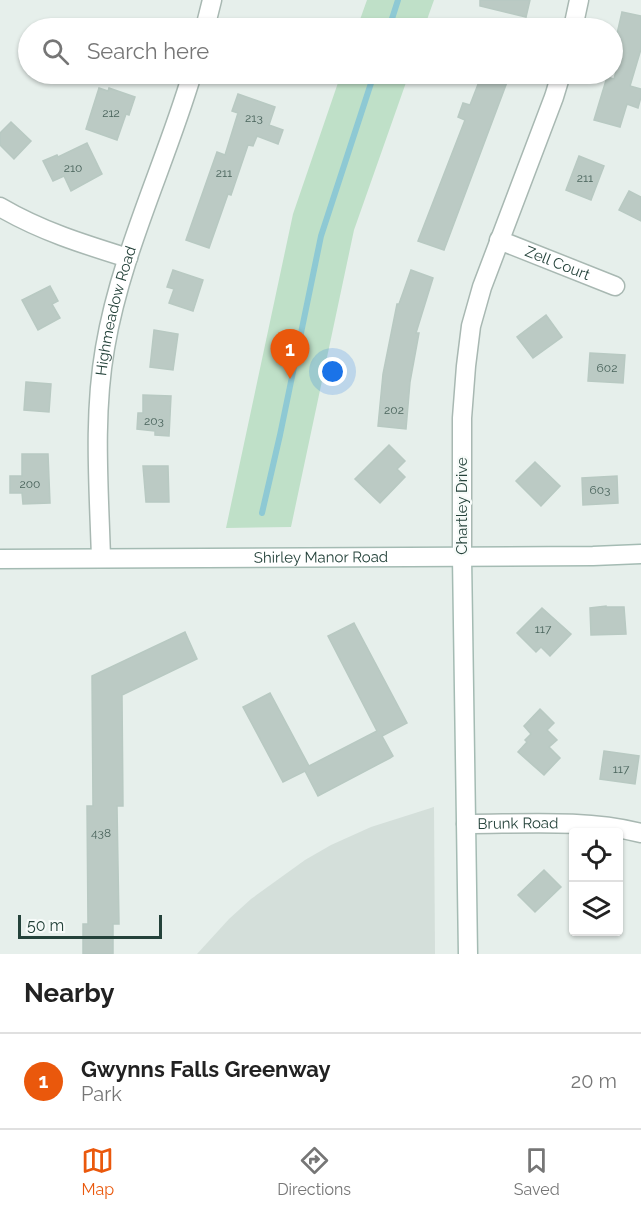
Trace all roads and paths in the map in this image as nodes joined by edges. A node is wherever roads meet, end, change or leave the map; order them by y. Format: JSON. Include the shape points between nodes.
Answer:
{"nodes":[{"id":1,"x":212,"y":0,"type":"edge"},
{"id":2,"x":579,"y":0,"type":"edge"},
{"id":3,"x":208,"y":18,"type":"edge"},
{"id":4,"x":575,"y":18,"type":"edge"},
{"id":5,"x":189,"y":84,"type":"edge"},
{"id":6,"x":558,"y":84,"type":"edge"},
{"id":7,"x":0,"y":207,"type":"edge"},
{"id":8,"x":499,"y":240,"type":"junction"},
{"id":9,"x":128,"y":258,"type":"junction"},
{"id":10,"x":615,"y":286,"type":"dead end"},
{"id":11,"x":641,"y":554,"type":"edge"},
{"id":12,"x":462,"y":557,"type":"junction"},
{"id":13,"x":101,"y":558,"type":"junction"},
{"id":14,"x":0,"y":559,"type":"edge"},
{"id":15,"x":466,"y":824,"type":"junction"},
{"id":16,"x":641,"y":834,"type":"edge"},
{"id":17,"x":468,"y":954,"type":"edge"}],
"edges":[{"from":1,"to":3,"type":"street"},
{"from":2,"to":4,"type":"street"},
{"from":5,"to":9,"type":"street","name":"Highmeadow Road"},
{"from":6,"to":8,"type":"street","name":"Chartley Drive"},
{"from":7,"to":9,"type":"street","via":[[69,240]]},
{"from":8,"to":10,"type":"street","name":"Zell Court"},
{"from":8,"to":12,"type":"street","name":"Chartley Drive","via":[[471,327],[466,366]]},
{"from":9,"to":13,"type":"street","name":"Highmeadow Road","via":[[112,314],[100,386]]},
{"from":11,"to":12,"type":"street","name":"Shirley Manor Road"},
{"from":12,"to":13,"type":"street","name":"Shirley Manor Road"},
{"from":12,"to":15,"type":"street","name":"Chartley Drive"},
{"from":13,"to":14,"type":"street","name":"Shirley Manor Road"},
{"from":15,"to":16,"type":"street","name":"Brunk Road","via":[[582,824]]},
{"from":15,"to":17,"type":"street","name":"Chartley Drive"}]}
